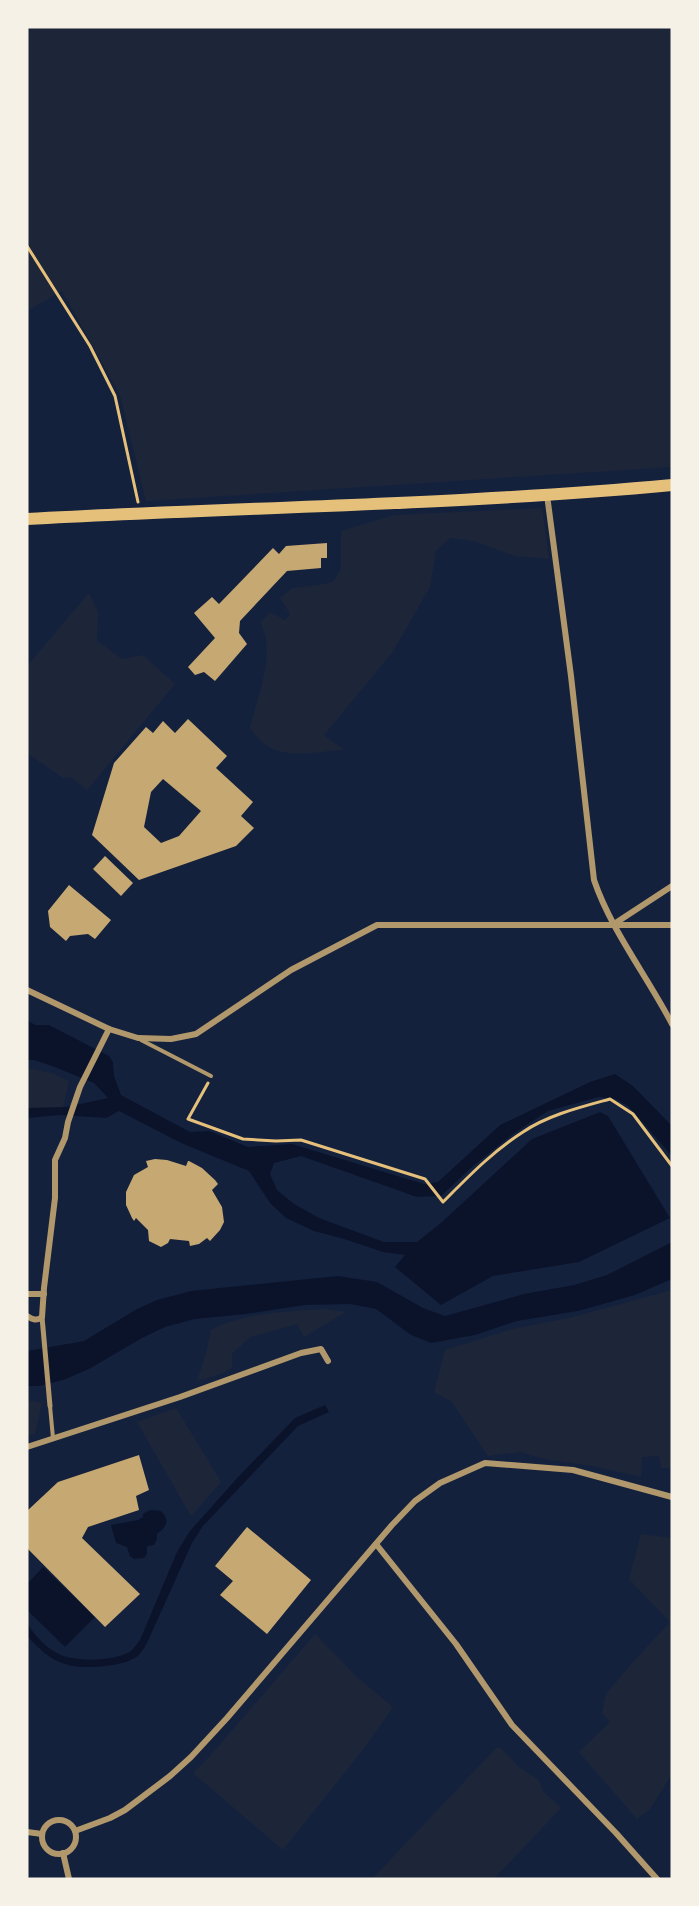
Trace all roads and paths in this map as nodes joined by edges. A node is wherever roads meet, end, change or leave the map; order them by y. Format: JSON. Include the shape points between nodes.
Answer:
{"nodes":[{"id":1,"x":27,"y":246,"type":"edge"},
{"id":2,"x":672,"y":485,"type":"edge"},
{"id":3,"x":547,"y":495,"type":"junction"},
{"id":4,"x":141,"y":513,"type":"junction"},
{"id":5,"x":27,"y":519,"type":"edge"},
{"id":6,"x":672,"y":886,"type":"edge"},
{"id":7,"x":613,"y":924,"type":"junction"},
{"id":8,"x":672,"y":925,"type":"edge"},
{"id":9,"x":27,"y":990,"type":"edge"},
{"id":10,"x":672,"y":1024,"type":"edge"},
{"id":11,"x":109,"y":1029,"type":"junction"},
{"id":12,"x":138,"y":1038,"type":"junction"},
{"id":13,"x":211,"y":1076,"type":"joint"},
{"id":14,"x":672,"y":1166,"type":"edge"},
{"id":15,"x":27,"y":1294,"type":"edge"},
{"id":16,"x":44,"y":1294,"type":"junction"},
{"id":17,"x":27,"y":1316,"type":"edge"},
{"id":18,"x":42,"y":1317,"type":"junction"},
{"id":19,"x":328,"y":1360,"type":"dead end"},
{"id":20,"x":50,"y":1406,"type":"joint"},
{"id":21,"x":53,"y":1439,"type":"junction"},
{"id":22,"x":27,"y":1447,"type":"edge"},
{"id":23,"x":672,"y":1497,"type":"edge"},
{"id":24,"x":376,"y":1544,"type":"junction"},
{"id":25,"x":75,"y":1831,"type":"junction"},
{"id":26,"x":27,"y":1832,"type":"edge"},
{"id":27,"x":42,"y":1834,"type":"junction"},
{"id":28,"x":63,"y":1853,"type":"junction"},
{"id":29,"x":69,"y":1879,"type":"edge"},
{"id":30,"x":657,"y":1879,"type":"edge"}],
"edges":[{"from":1,"to":4,"type":"path","via":[[90,346],[115,396]]},
{"from":2,"to":3,"type":"main road"},
{"from":3,"to":4,"type":"main road"},
{"from":3,"to":7,"type":"street","via":[[594,880]]},
{"from":4,"to":5,"type":"main road"},
{"from":6,"to":7,"type":"street"},
{"from":7,"to":8,"type":"street"},
{"from":7,"to":10,"type":"street"},
{"from":7,"to":12,"type":"street","via":[[377,925],[291,970],[196,1034],[171,1039]]},
{"from":9,"to":11,"type":"street"},
{"from":11,"to":12,"type":"street"},
{"from":11,"to":16,"type":"street","via":[[80,1087],[55,1160]]},
{"from":12,"to":13,"type":"lane"},
{"from":13,"to":14,"type":"path","via":[[188,1119],[243,1140],[301,1140],[425,1179],[443,1202],[476,1169],[524,1131],[562,1113],[609,1099],[633,1114]]},
{"from":15,"to":16,"type":"street"},
{"from":16,"to":18,"type":"street"},
{"from":17,"to":18,"type":"street","via":[[32,1320]]},
{"from":18,"to":20,"type":"street"},
{"from":19,"to":21,"type":"street","via":[[321,1349],[301,1353]]},
{"from":20,"to":21,"type":"lane"},
{"from":21,"to":22,"type":"street"},
{"from":23,"to":24,"type":"street","via":[[573,1470],[485,1463],[440,1483],[415,1501]]},
{"from":24,"to":25,"type":"street","via":[[191,1757],[125,1809]]},
{"from":24,"to":30,"type":"street","via":[[456,1644],[512,1725]]},
{"from":25,"to":27,"type":"street","via":[[68,1822],[57,1820],[47,1824]]},
{"from":25,"to":28,"type":"street","via":[[75,1842]]},
{"from":26,"to":27,"type":"street"},
{"from":27,"to":28,"type":"street","via":[[47,1849]]},
{"from":28,"to":29,"type":"street"}]}
